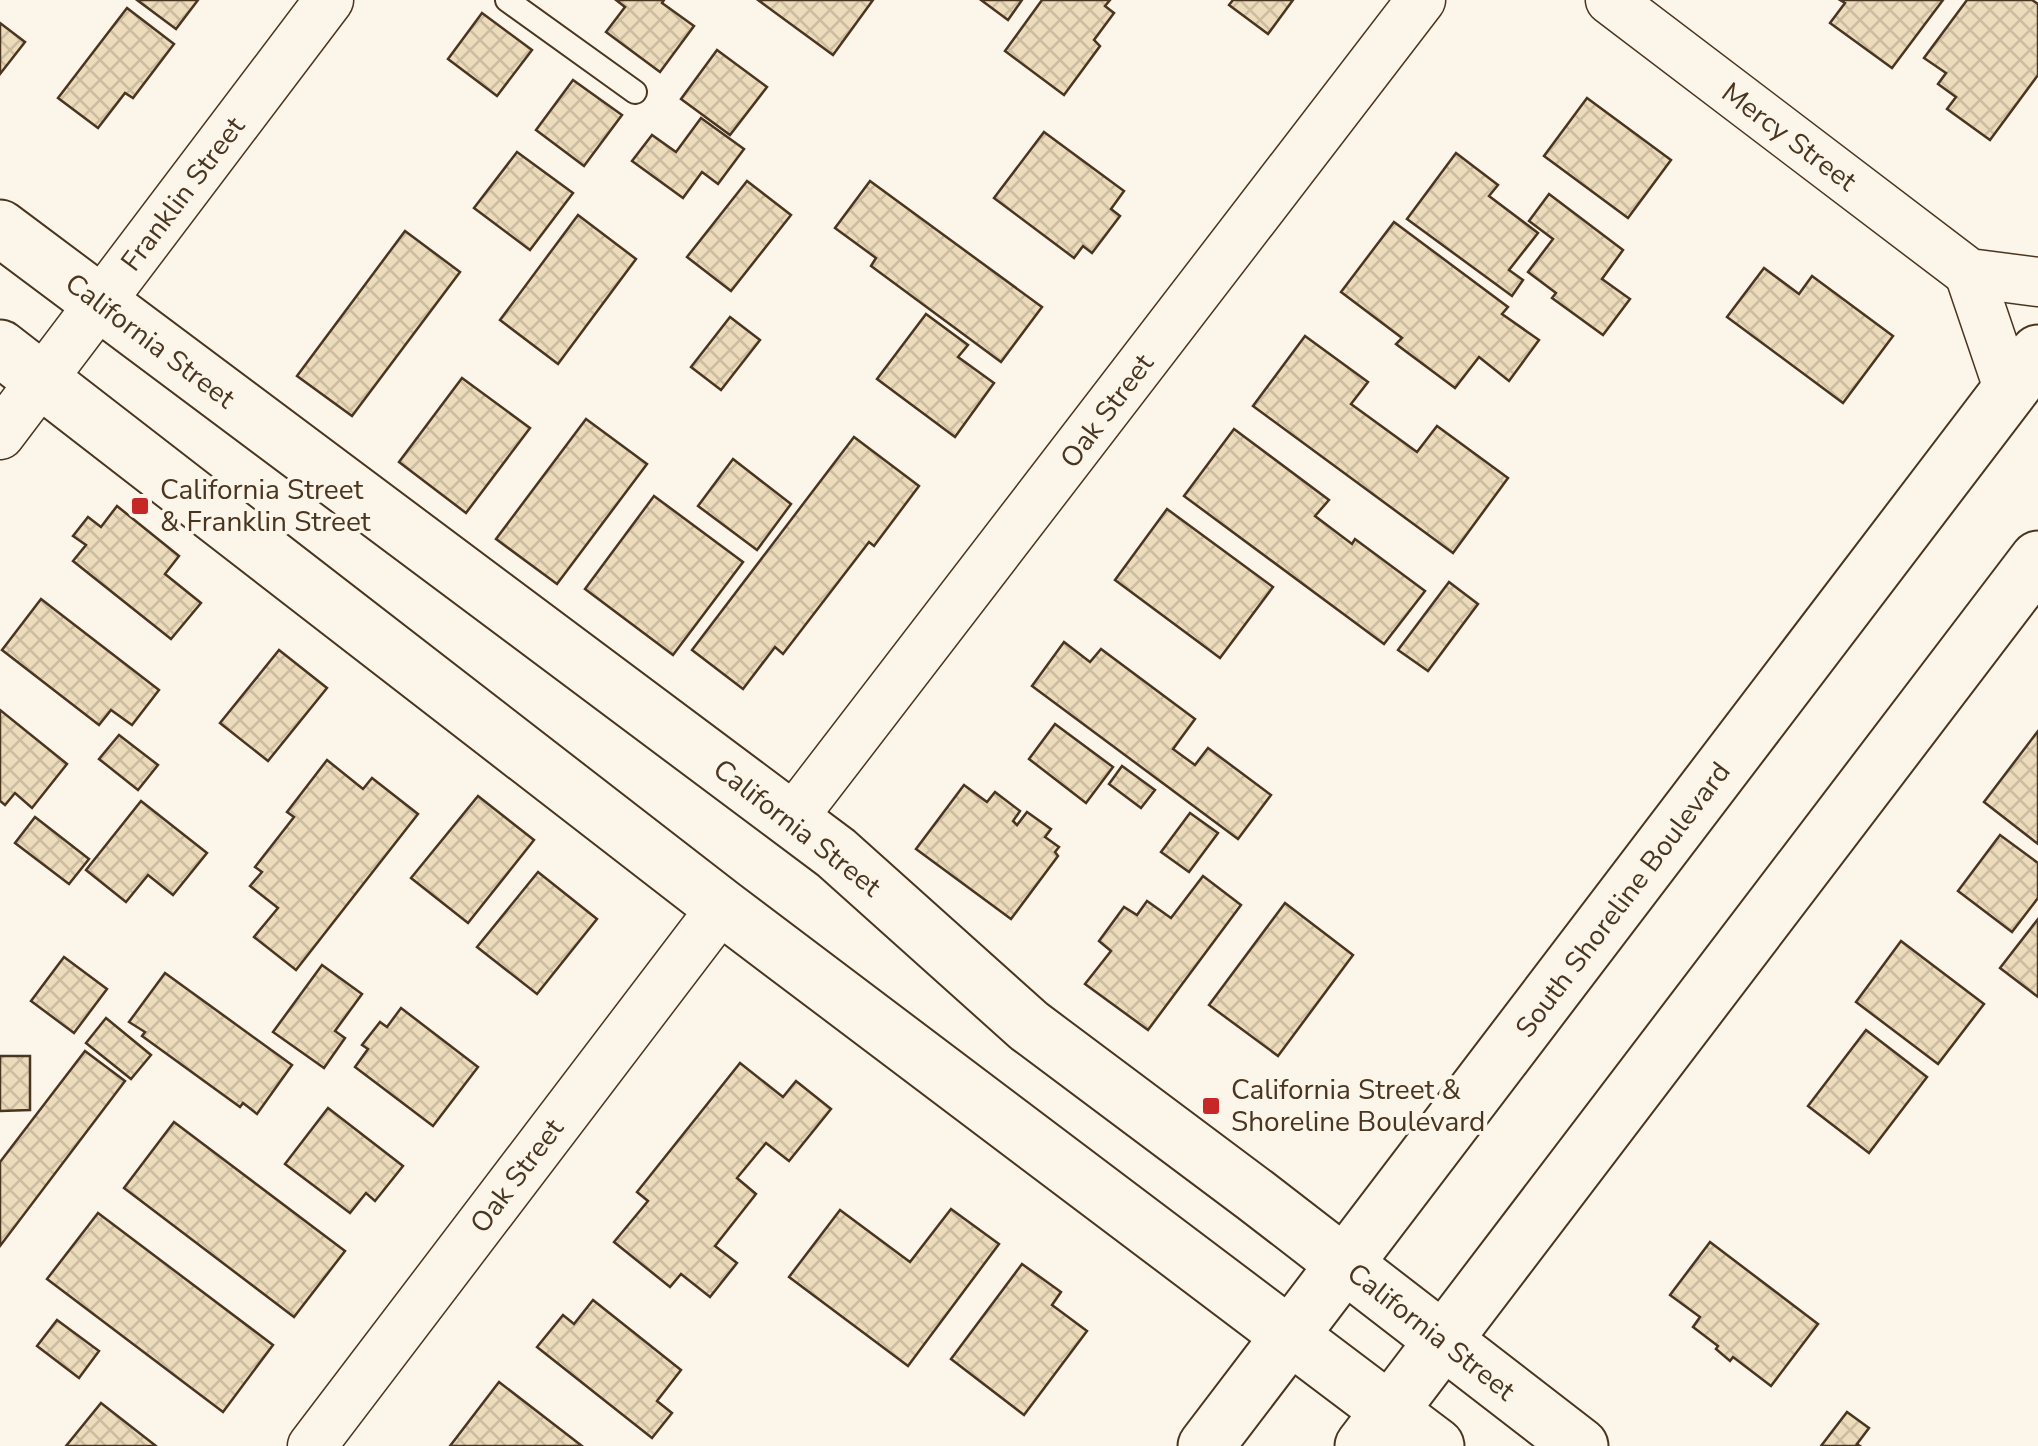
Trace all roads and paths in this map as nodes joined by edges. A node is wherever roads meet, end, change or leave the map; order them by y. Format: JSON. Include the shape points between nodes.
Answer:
{"nodes":[{"id":1,"x":329,"y":0,"type":"edge"},
{"id":2,"x":507,"y":0,"type":"edge"},
{"id":3,"x":1420,"y":0,"type":"edge"},
{"id":4,"x":1610,"y":0,"type":"edge"},
{"id":5,"x":635,"y":92,"type":"dead end"},
{"id":6,"x":0,"y":228,"type":"edge"},
{"id":7,"x":1968,"y":273,"type":"junction"},
{"id":8,"x":2038,"y":282,"type":"edge"},
{"id":9,"x":100,"y":303,"type":"junction"},
{"id":10,"x":0,"y":348,"type":"edge"},
{"id":11,"x":2024,"y":372,"type":"edge"},
{"id":12,"x":42,"y":380,"type":"junction"},
{"id":13,"x":0,"y":435,"type":"edge"},
{"id":14,"x":2038,"y":559,"type":"edge"},
{"id":15,"x":791,"y":820,"type":"junction"},
{"id":16,"x":722,"y":907,"type":"junction"},
{"id":17,"x":1344,"y":1265,"type":"junction"},
{"id":18,"x":1291,"y":1336,"type":"junction"},
{"id":19,"x":1443,"y":1341,"type":"junction"},
{"id":20,"x":1377,"y":1428,"type":"edge"},
{"id":21,"x":312,"y":1446,"type":"edge"},
{"id":22,"x":1206,"y":1446,"type":"edge"},
{"id":23,"x":1436,"y":1446,"type":"edge"},
{"id":24,"x":1580,"y":1446,"type":"edge"}],
"edges":[{"from":1,"to":9,"type":"street","name":"Franklin Street"},
{"from":2,"to":5,"type":"lane"},
{"from":3,"to":15,"type":"street","name":"Oak Street"},
{"from":4,"to":7,"type":"street","name":"Mercy Street"},
{"from":6,"to":9,"type":"main road","name":"California Street"},
{"from":7,"to":8,"type":"street"},
{"from":7,"to":11,"type":"street"},
{"from":9,"to":12,"type":"street","name":"Franklin Street"},
{"from":9,"to":15,"type":"main road","name":"California Street"},
{"from":10,"to":12,"type":"main road"},
{"from":11,"to":17,"type":"main road","name":"South Shoreline Boulevard"},
{"from":12,"to":13,"type":"street","name":"Franklin Street"},
{"from":12,"to":16,"type":"main road"},
{"from":14,"to":19,"type":"main road"},
{"from":15,"to":17,"type":"main road","name":"California Street","via":[[1029,1026]]},
{"from":16,"to":18,"type":"main road"},
{"from":16,"to":21,"type":"street","name":"Oak Street"},
{"from":17,"to":18,"type":"main road","name":"South Shoreline Boulevard"},
{"from":17,"to":19,"type":"main road","name":"California Street"},
{"from":18,"to":20,"type":"main road"},
{"from":18,"to":22,"type":"main road","name":"South Shoreline Boulevard"},
{"from":19,"to":20,"type":"main road"},
{"from":19,"to":24,"type":"main road","name":"California Street"},
{"from":20,"to":23,"type":"main road"}]}
